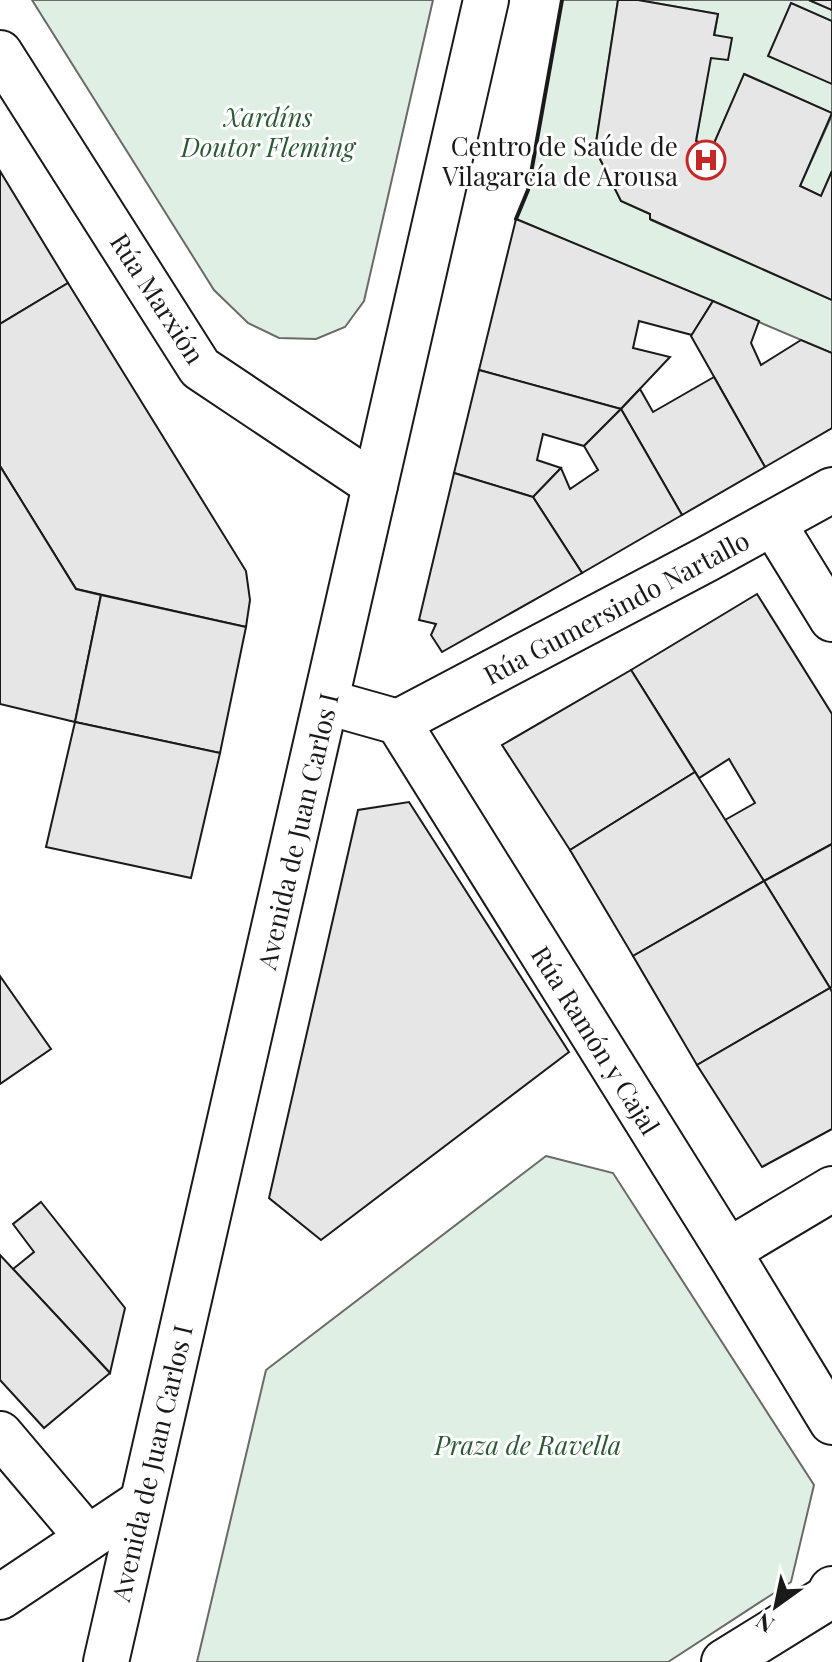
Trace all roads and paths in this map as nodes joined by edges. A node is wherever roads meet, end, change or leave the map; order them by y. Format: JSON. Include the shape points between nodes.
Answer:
{"nodes":[{"id":1,"x":486,"y":0,"type":"edge"},
{"id":2,"x":0,"y":53,"type":"edge"},
{"id":3,"x":375,"y":485,"type":"junction"},
{"id":4,"x":832,"y":490,"type":"edge"},
{"id":5,"x":773,"y":523,"type":"junction"},
{"id":6,"x":832,"y":619,"type":"edge"},
{"id":7,"x":327,"y":702,"type":"junction"},
{"id":8,"x":398,"y":722,"type":"junction"},
{"id":9,"x":832,"y":1189,"type":"edge"},
{"id":10,"x":728,"y":1251,"type":"junction"},
{"id":11,"x":832,"y":1422,"type":"edge"},
{"id":12,"x":0,"y":1434,"type":"edge"},
{"id":13,"x":142,"y":1502,"type":"junction"},
{"id":14,"x":88,"y":1538,"type":"junction"},
{"id":15,"x":832,"y":1589,"type":"edge"},
{"id":16,"x":0,"y":1597,"type":"edge"},
{"id":17,"x":106,"y":1662,"type":"edge"},
{"id":18,"x":724,"y":1662,"type":"edge"}],
"edges":[{"from":1,"to":3,"type":"street","name":"Avenida de Juan Carlos I"},
{"from":2,"to":3,"type":"street","name":"Rúa Marxión","via":[[200,368]]},
{"from":3,"to":7,"type":"street","name":"Avenida de Juan Carlos I"},
{"from":4,"to":5,"type":"street","name":"Rúa Gumersindo Nartallo"},
{"from":5,"to":6,"type":"street"},
{"from":5,"to":8,"type":"street","name":"Rúa Gumersindo Nartallo"},
{"from":7,"to":8,"type":"street"},
{"from":7,"to":13,"type":"street","name":"Avenida de Juan Carlos I"},
{"from":8,"to":10,"type":"street","name":"Rúa Ramón y Cajal"},
{"from":9,"to":10,"type":"street"},
{"from":10,"to":11,"type":"street","name":"Rúa Ramón y Cajal"},
{"from":12,"to":14,"type":"street"},
{"from":13,"to":14,"type":"street"},
{"from":13,"to":17,"type":"street","name":"Avenida de Juan Carlos I"},
{"from":14,"to":16,"type":"street"},
{"from":15,"to":18,"type":"street","via":[[827,1598]]}]}
